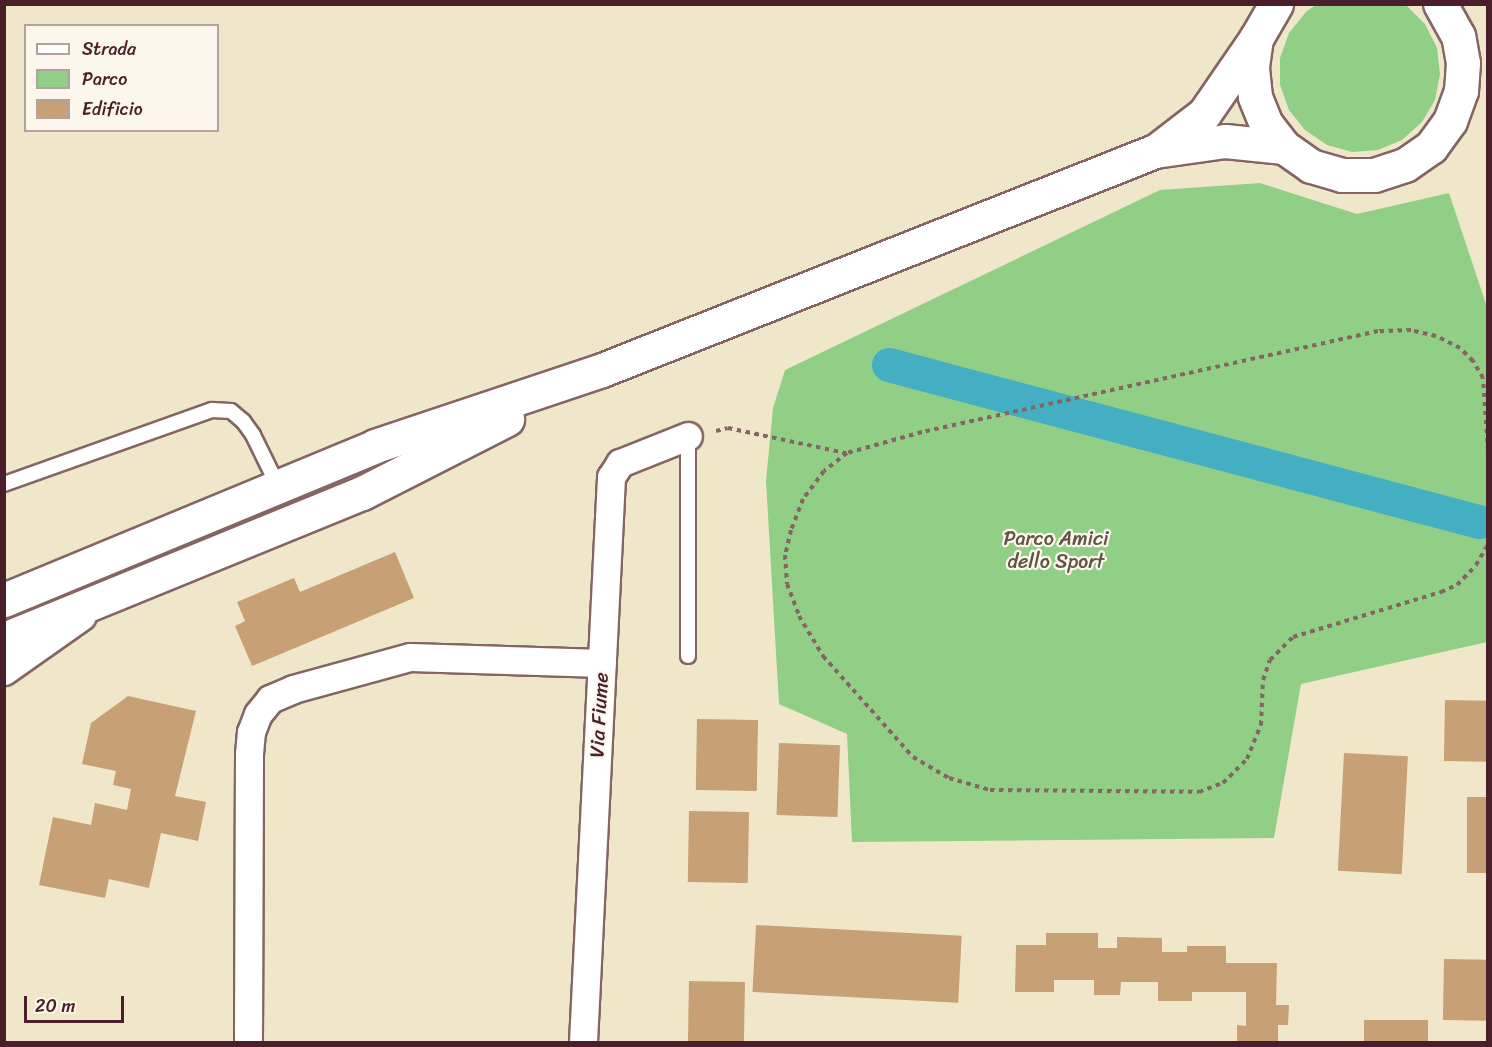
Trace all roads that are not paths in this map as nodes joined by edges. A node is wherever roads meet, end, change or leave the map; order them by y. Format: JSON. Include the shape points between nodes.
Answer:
{"nodes":[{"id":1,"x":1276,"y":4,"type":"edge"},
{"id":2,"x":1440,"y":4,"type":"edge"},
{"id":3,"x":1257,"y":38,"type":"junction"},
{"id":4,"x":1488,"y":56,"type":"edge"},
{"id":5,"x":1461,"y":91,"type":"junction"},
{"id":6,"x":1284,"y":147,"type":"junction"},
{"id":7,"x":1155,"y":151,"type":"junction"},
{"id":8,"x":602,"y":370,"type":"junction"},
{"id":9,"x":688,"y":436,"type":"joint"},
{"id":10,"x":4,"y":484,"type":"edge"},
{"id":11,"x":278,"y":486,"type":"junction"},
{"id":12,"x":91,"y":564,"type":"junction"},
{"id":13,"x":4,"y":580,"type":"edge"},
{"id":14,"x":108,"y":597,"type":"junction"},
{"id":15,"x":4,"y":600,"type":"edge"},
{"id":16,"x":4,"y":639,"type":"edge"},
{"id":17,"x":688,"y":656,"type":"dead end"},
{"id":18,"x":602,"y":663,"type":"junction"},
{"id":19,"x":4,"y":671,"type":"edge"},
{"id":20,"x":248,"y":1042,"type":"edge"},
{"id":21,"x":583,"y":1042,"type":"edge"}],
"edges":[{"from":1,"to":3,"type":"main road"},
{"from":2,"to":5,"type":"main road","via":[[1458,36],[1463,63]]},
{"from":3,"to":6,"type":"main road","via":[[1252,68],[1255,97],[1266,124]]},
{"from":3,"to":7,"type":"main road","via":[[1204,114]]},
{"from":4,"to":5,"type":"main road"},
{"from":5,"to":6,"type":"main road","via":[[1450,121],[1431,147],[1405,165],[1374,175],[1342,175],[1311,166]]},
{"from":6,"to":7,"type":"main road","via":[[1225,141]]},
{"from":7,"to":8,"type":"main road"},
{"from":8,"to":11,"type":"main road","via":[[375,446]]},
{"from":8,"to":14,"type":"main road","via":[[362,493]]},
{"from":9,"to":17,"type":"lane"},
{"from":9,"to":18,"type":"street","name":"Via Fiume","via":[[620,463],[611,477]]},
{"from":10,"to":11,"type":"lane","via":[[212,410],[231,411],[243,421]]},
{"from":11,"to":12,"type":"main road"},
{"from":12,"to":13,"type":"main road"},
{"from":12,"to":15,"type":"main road"},
{"from":14,"to":16,"type":"main road"},
{"from":14,"to":19,"type":"street"},
{"from":18,"to":20,"type":"street","via":[[410,657],[270,699],[251,732],[249,754]]},
{"from":18,"to":21,"type":"street","name":"Via Fiume"}]}
